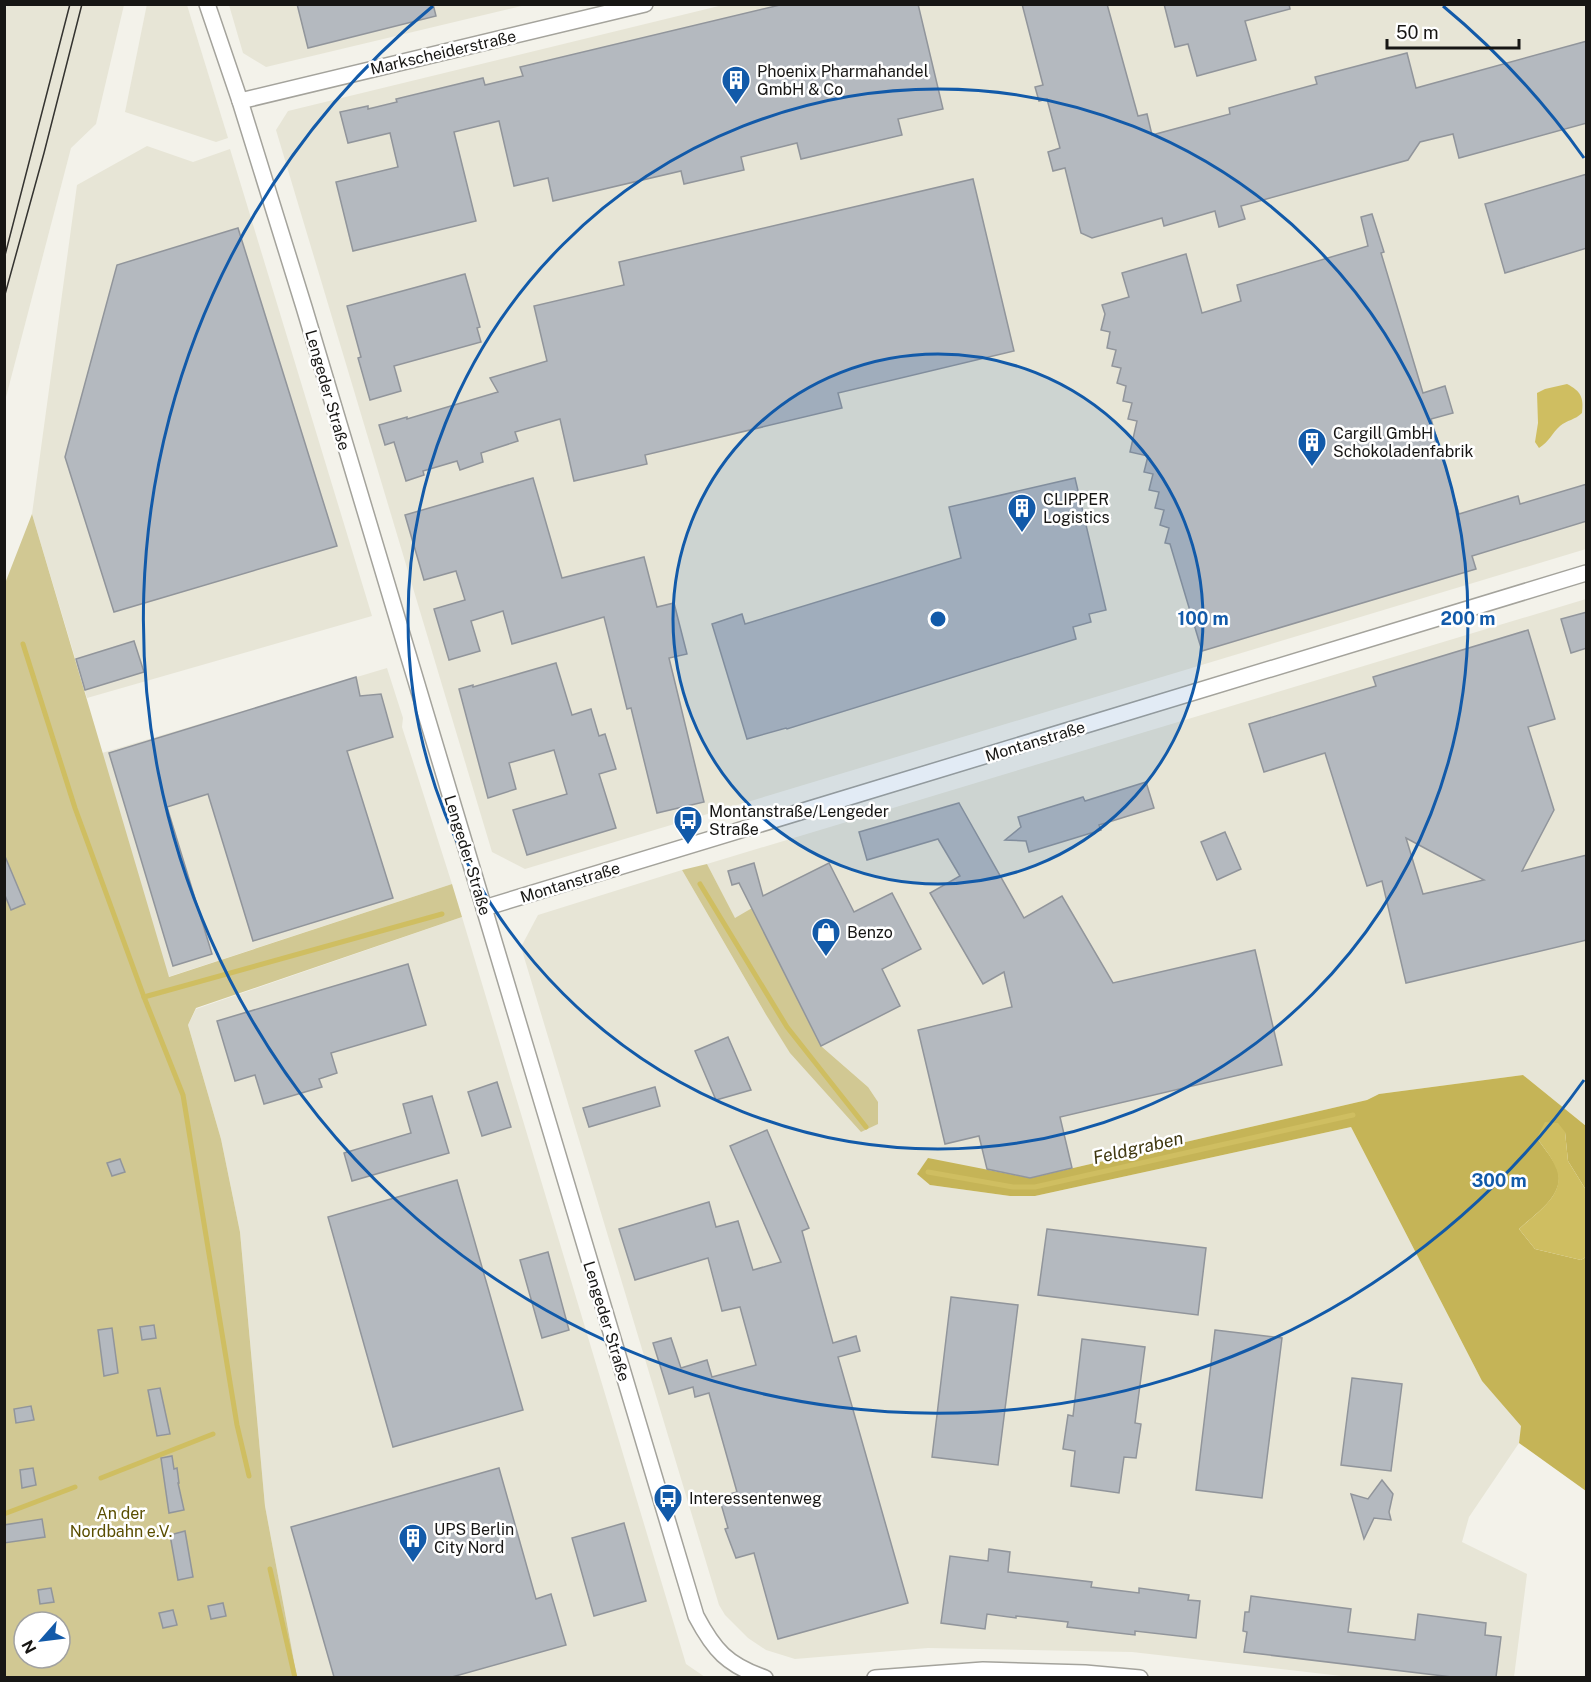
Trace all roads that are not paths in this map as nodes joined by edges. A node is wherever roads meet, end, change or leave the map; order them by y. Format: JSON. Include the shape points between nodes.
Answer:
{"nodes":[{"id":1,"x":207,"y":4,"type":"edge"},
{"id":2,"x":645,"y":4,"type":"edge"},
{"id":3,"x":240,"y":101,"type":"junction"},
{"id":4,"x":1587,"y":573,"type":"edge"},
{"id":5,"x":484,"y":908,"type":"junction"},
{"id":6,"x":765,"y":1677,"type":"edge"},
{"id":7,"x":875,"y":1677,"type":"edge"},
{"id":8,"x":1140,"y":1677,"type":"edge"}],
"edges":[{"from":1,"to":3,"type":"street","name":"Lengeder Straße"},
{"from":2,"to":3,"type":"street","name":"Markscheiderstraße"},
{"from":3,"to":5,"type":"street","name":"Lengeder Straße"},
{"from":4,"to":5,"type":"street","name":"Montanstraße"},
{"from":5,"to":6,"type":"street","name":"Lengeder Straße","via":[[696,1616],[710,1642],[729,1661]]},
{"from":7,"to":8,"type":"street","via":[[983,1670]]}]}
